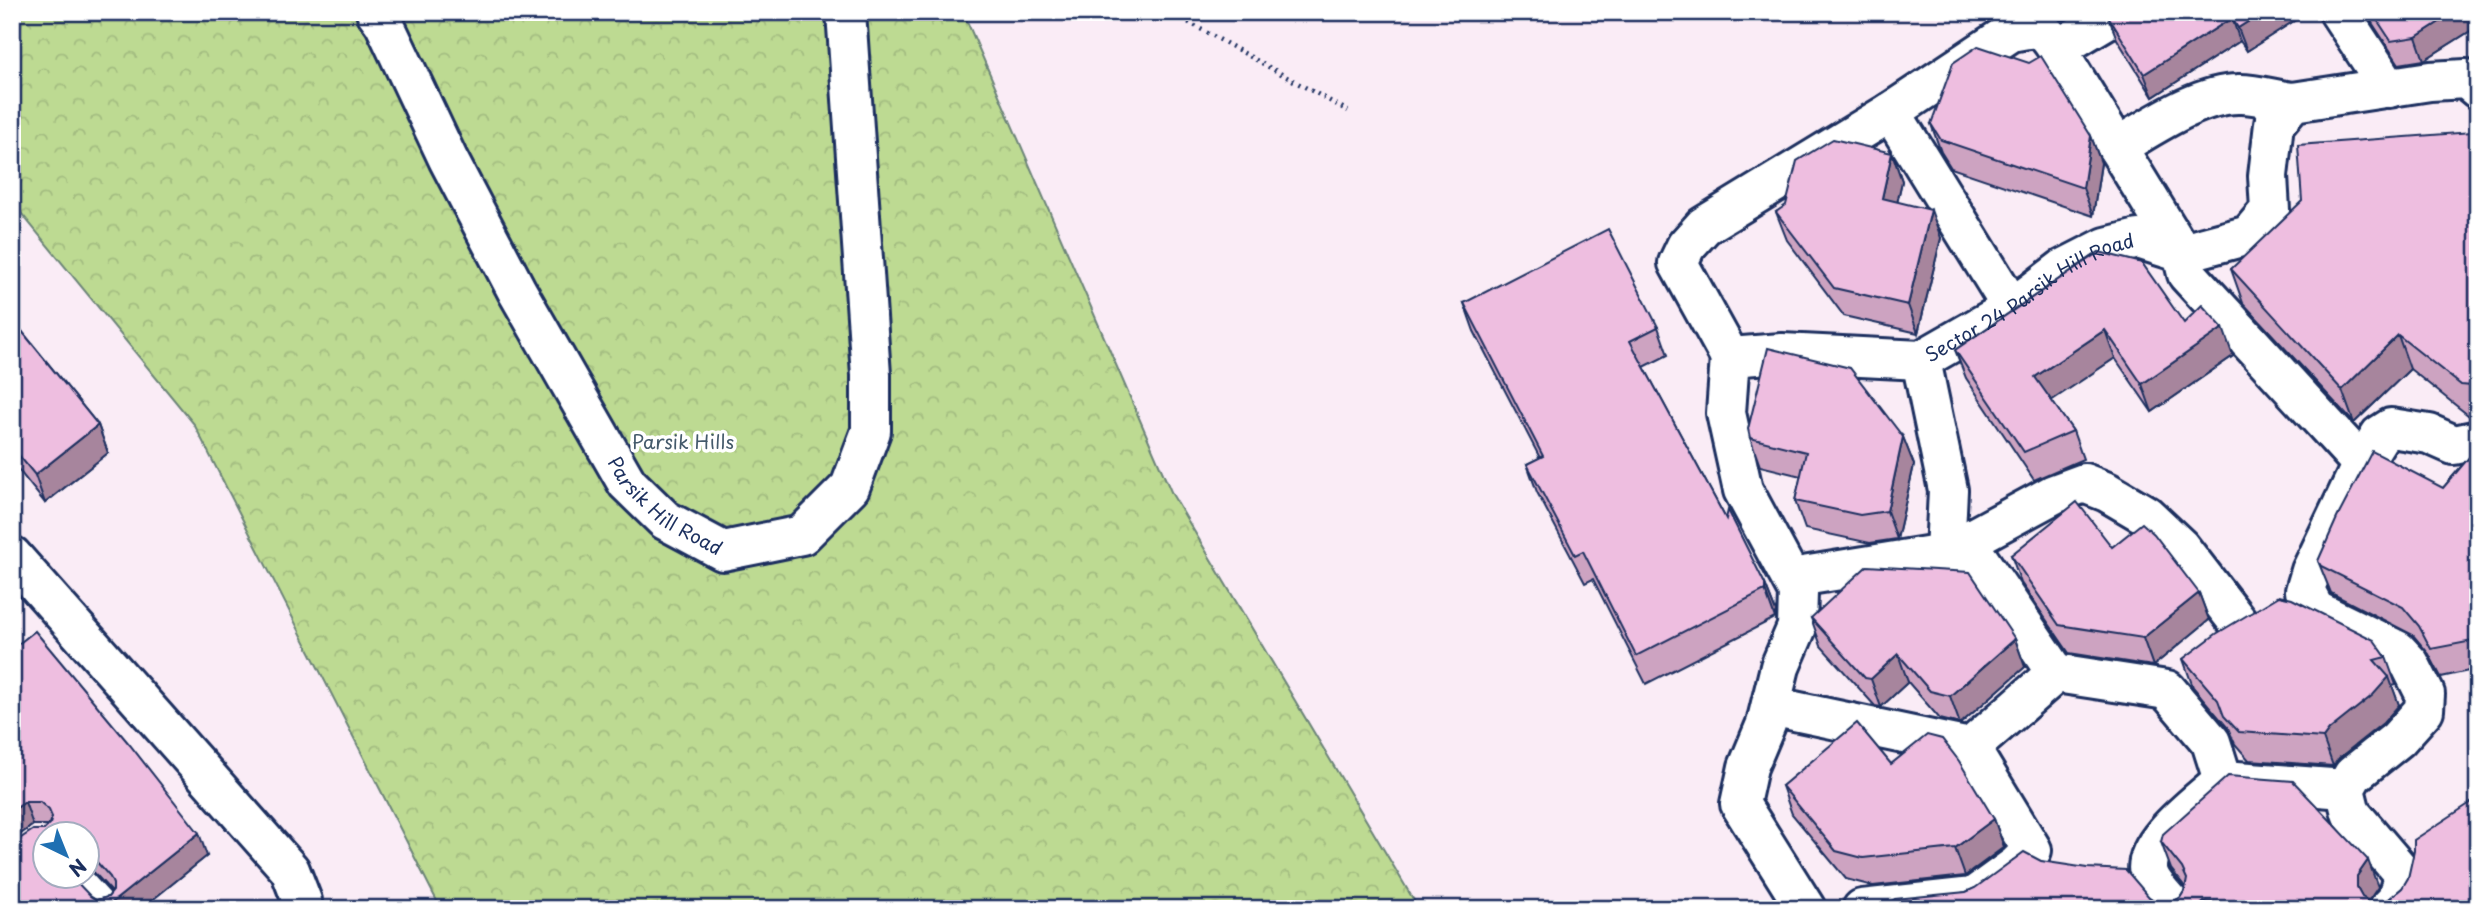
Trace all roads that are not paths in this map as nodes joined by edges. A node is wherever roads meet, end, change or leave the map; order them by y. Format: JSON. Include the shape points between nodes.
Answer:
{"nodes":[{"id":1,"x":376,"y":12,"type":"edge"},
{"id":2,"x":846,"y":12,"type":"edge"},
{"id":3,"x":2119,"y":12,"type":"edge"},
{"id":4,"x":2339,"y":12,"type":"edge"},
{"id":5,"x":2057,"y":49,"type":"junction"},
{"id":6,"x":2389,"y":88,"type":"junction"},
{"id":7,"x":2478,"y":89,"type":"edge"},
{"id":8,"x":2293,"y":103,"type":"junction"},
{"id":9,"x":1891,"y":112,"type":"junction"},
{"id":10,"x":2117,"y":147,"type":"junction"},
{"id":11,"x":2182,"y":253,"type":"junction"},
{"id":12,"x":2012,"y":308,"type":"junction"},
{"id":13,"x":1730,"y":357,"type":"junction"},
{"id":14,"x":1921,"y":360,"type":"junction"},
{"id":15,"x":2478,"y":440,"type":"edge"},
{"id":16,"x":2362,"y":464,"type":"junction"},
{"id":17,"x":1945,"y":553,"type":"junction"},
{"id":18,"x":12,"y":556,"type":"edge"},
{"id":19,"x":1791,"y":578,"type":"junction"},
{"id":20,"x":2305,"y":591,"type":"junction"},
{"id":21,"x":2215,"y":644,"type":"junction"},
{"id":22,"x":2056,"y":673,"type":"junction"},
{"id":23,"x":2167,"y":690,"type":"junction"},
{"id":24,"x":1771,"y":706,"type":"junction"},
{"id":25,"x":1970,"y":748,"type":"junction"},
{"id":26,"x":2223,"y":780,"type":"junction"},
{"id":27,"x":2344,"y":789,"type":"junction"},
{"id":28,"x":2032,"y":850,"type":"junction"},
{"id":29,"x":2066,"y":868,"type":"edge"},
{"id":30,"x":91,"y":890,"type":"edge"},
{"id":31,"x":1952,"y":904,"type":"edge"},
{"id":32,"x":2396,"y":906,"type":"edge"},
{"id":33,"x":108,"y":909,"type":"edge"},
{"id":34,"x":299,"y":909,"type":"edge"},
{"id":35,"x":1806,"y":909,"type":"edge"},
{"id":36,"x":1862,"y":909,"type":"edge"},
{"id":37,"x":2175,"y":909,"type":"edge"}],
"edges":[{"from":1,"to":2,"type":"street","name":"Parsik Hill Road","via":[[517,291],[627,483],[665,520],[723,551],[802,535],[850,487],[871,431]]},
{"from":3,"to":5,"type":"street"},
{"from":4,"to":6,"type":"street"},
{"from":5,"to":9,"type":"street","via":[[2046,32],[2035,27],[2011,32]]},
{"from":5,"to":10,"type":"street"},
{"from":6,"to":7,"type":"street","via":[[2466,79]]},
{"from":6,"to":8,"type":"street"},
{"from":8,"to":10,"type":"street","via":[[2238,94],[2208,100]]},
{"from":8,"to":11,"type":"street","via":[[2274,124],[2268,176],[2270,210],[2249,235]]},
{"from":9,"to":12,"type":"street"},
{"from":9,"to":13,"type":"street","via":[[1704,226],[1686,246],[1678,262]]},
{"from":10,"to":11,"type":"street"},
{"from":11,"to":12,"type":"street","name":"Sector 24 Parsik Hill Road","via":[[2138,239],[2106,247],[2063,269]]},
{"from":11,"to":16,"type":"street","via":[[2193,282]]},
{"from":12,"to":14,"type":"street","name":"Sector 24 Parsik Hill Road"},
{"from":13,"to":14,"type":"street","name":"Sector 24 Parsik Hill Road","via":[[1782,353]]},
{"from":13,"to":19,"type":"street","via":[[1726,413],[1743,489]]},
{"from":14,"to":17,"type":"street","via":[[1948,490]]},
{"from":15,"to":16,"type":"street","via":[[2454,445],[2429,433],[2391,428],[2380,435]]},
{"from":16,"to":20,"type":"street"},
{"from":17,"to":19,"type":"street"},
{"from":17,"to":21,"type":"street","via":[[2054,494],[2084,483],[2146,515],[2180,547]]},
{"from":17,"to":22,"type":"street","via":[[1980,561]]},
{"from":18,"to":34,"type":"street","via":[[290,870],[302,901]]},
{"from":19,"to":24,"type":"street","via":[[1798,592],[1797,627],[1780,667]]},
{"from":20,"to":21,"type":"street"},
{"from":20,"to":27,"type":"street","via":[[2315,610],[2397,650],[2425,694],[2424,710],[2398,739],[2353,775]]},
{"from":21,"to":23,"type":"street","via":[[2169,678]]},
{"from":22,"to":23,"type":"street"},
{"from":22,"to":25,"type":"street"},
{"from":23,"to":26,"type":"street","via":[[2211,742]]},
{"from":24,"to":25,"type":"street"},
{"from":24,"to":35,"type":"street","via":[[1748,766],[1740,804]]},
{"from":25,"to":28,"type":"street"},
{"from":26,"to":27,"type":"street"},
{"from":26,"to":37,"type":"street","via":[[2157,841],[2131,874]]},
{"from":27,"to":32,"type":"street","via":[[2351,813],[2403,874]]},
{"from":28,"to":29,"type":"street","via":[[2054,866]]},
{"from":28,"to":31,"type":"street","via":[[1973,897]]},
{"from":30,"to":33,"type":"lane"},
{"from":31,"to":36,"type":"street"}]}
